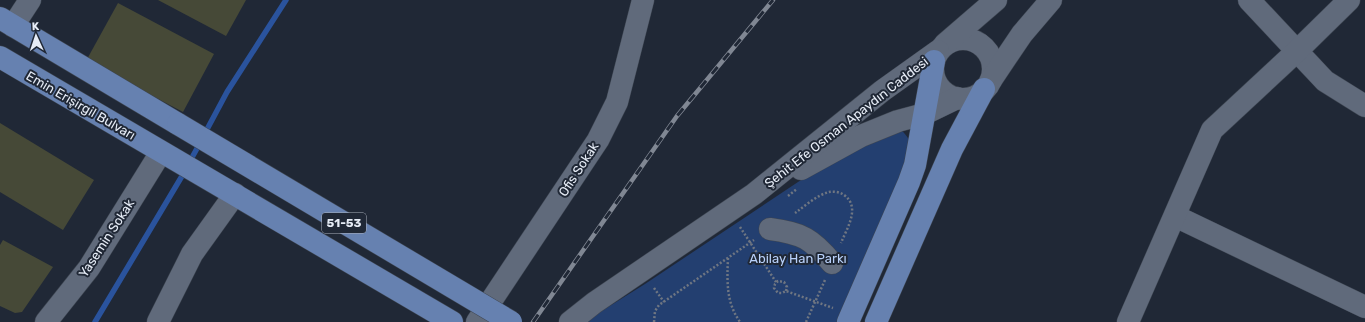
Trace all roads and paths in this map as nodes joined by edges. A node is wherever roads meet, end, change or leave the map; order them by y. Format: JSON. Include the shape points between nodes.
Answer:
{"nodes":[{"id":1,"x":30,"y":0,"type":"edge"},
{"id":2,"x":644,"y":0,"type":"edge"},
{"id":3,"x":996,"y":0,"type":"edge"},
{"id":4,"x":1051,"y":0,"type":"edge"},
{"id":5,"x":1249,"y":0,"type":"edge"},
{"id":6,"x":1349,"y":0,"type":"edge"},
{"id":7,"x":7,"y":22,"type":"edge"},
{"id":8,"x":1297,"y":51,"type":"junction"},
{"id":9,"x":939,"y":52,"type":"junction"},
{"id":10,"x":0,"y":57,"type":"edge"},
{"id":11,"x":987,"y":85,"type":"junction"},
{"id":12,"x":957,"y":98,"type":"junction"},
{"id":13,"x":1365,"y":106,"type":"edge"},
{"id":14,"x":924,"y":114,"type":"junction"},
{"id":15,"x":161,"y":152,"type":"junction"},
{"id":16,"x":235,"y":194,"type":"junction"},
{"id":17,"x":754,"y":194,"type":"junction"},
{"id":18,"x":1175,"y":216,"type":"junction"},
{"id":19,"x":740,"y":227,"type":"dead end"},
{"id":20,"x":770,"y":229,"type":"dead end"},
{"id":21,"x":728,"y":258,"type":"dead end"},
{"id":22,"x":832,"y":263,"type":"dead end"},
{"id":23,"x":776,"y":282,"type":"junction"},
{"id":24,"x":652,"y":286,"type":"dead end"},
{"id":25,"x":786,"y":291,"type":"junction"},
{"id":26,"x":664,"y":302,"type":"dead end"},
{"id":27,"x":1365,"y":307,"type":"edge"},
{"id":28,"x":654,"y":315,"type":"dead end"},
{"id":29,"x":841,"y":315,"type":"edge"},
{"id":30,"x":46,"y":322,"type":"edge"},
{"id":31,"x":158,"y":322,"type":"edge"},
{"id":32,"x":452,"y":322,"type":"edge"},
{"id":33,"x":477,"y":322,"type":"edge"},
{"id":34,"x":511,"y":322,"type":"edge"},
{"id":35,"x":570,"y":322,"type":"edge"},
{"id":36,"x":654,"y":322,"type":"edge"},
{"id":37,"x":740,"y":322,"type":"edge"},
{"id":38,"x":876,"y":322,"type":"edge"},
{"id":39,"x":1128,"y":322,"type":"edge"}],
"edges":[{"from":1,"to":7,"type":"street"},
{"from":2,"to":33,"type":"street","name":"Ofis Sokak","via":[[617,102],[598,140]]},
{"from":3,"to":9,"type":"street","name":"Şehit Efe Osman Apaydın Caddesi"},
{"from":4,"to":11,"type":"street","via":[[1022,34]]},
{"from":5,"to":8,"type":"street"},
{"from":6,"to":8,"type":"street"},
{"from":7,"to":34,"type":"main road","number":"51-53","bridge":true},
{"from":8,"to":13,"type":"street","via":[[1325,81]]},
{"from":8,"to":18,"type":"street","via":[[1212,130]]},
{"from":9,"to":11,"type":"street","via":[[954,40],[974,41],[982,46],[992,62],[992,72]]},
{"from":9,"to":12,"type":"street","via":[[932,70],[935,80],[940,89]]},
{"from":9,"to":14,"type":"main road"},
{"from":9,"to":17,"type":"street","name":"Şehit Efe Osman Apaydın Caddesi","via":[[882,91]]},
{"from":10,"to":15,"type":"main road","name":"Emin Erişirgil Bulvarı","number":"51-53"},
{"from":11,"to":12,"type":"street","name":"Şehit Efe Osman Apaydın Caddesi","via":[[977,95]]},
{"from":11,"to":38,"type":"main road","via":[[952,149]]},
{"from":12,"to":14,"type":"street","name":"Şehit Efe Osman Apaydın Caddesi"},
{"from":14,"to":17,"type":"street","name":"Şehit Efe Osman Apaydın Caddesi","via":[[861,136]]},
{"from":14,"to":29,"type":"main road","via":[[915,165],[909,182]]},
{"from":15,"to":16,"type":"main road","number":"51-53"},
{"from":15,"to":30,"type":"street","name":"Yasemin Sokak","via":[[89,268]]},
{"from":16,"to":31,"type":"street","via":[[192,254]]},
{"from":16,"to":32,"type":"main road","number":"51-53"},
{"from":17,"to":35,"type":"street","name":"Şehit Efe Osman Apaydın Caddesi"},
{"from":18,"to":27,"type":"street"},
{"from":18,"to":39,"type":"street"},
{"from":19,"to":23,"type":"path"},
{"from":20,"to":22,"type":"street","via":[[807,239]]},
{"from":21,"to":37,"type":"path","via":[[728,296]]},
{"from":23,"to":25,"type":"path","via":[[781,280],[786,283]]},
{"from":23,"to":25,"type":"path","via":[[776,292]]},
{"from":24,"to":26,"type":"path"},
{"from":25,"to":29,"type":"path"},
{"from":28,"to":36,"type":"path"}]}
